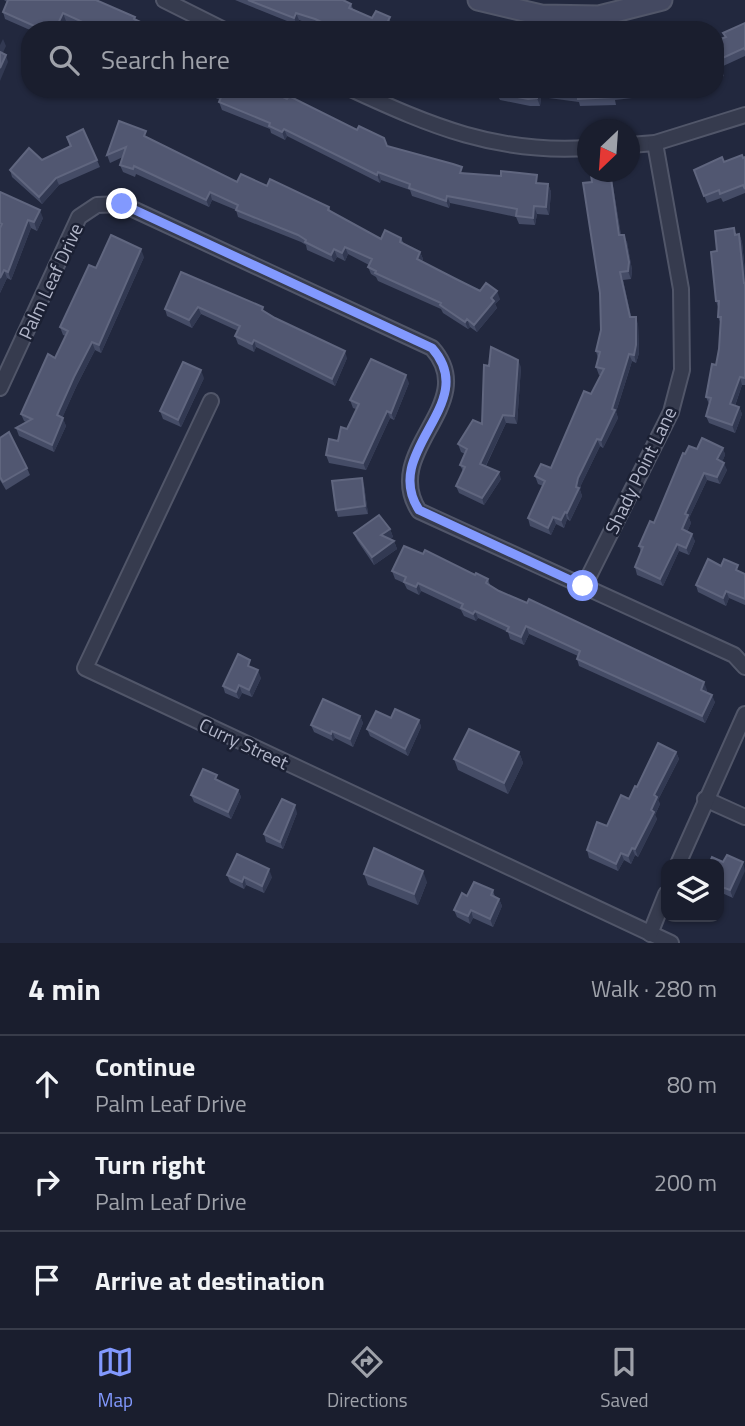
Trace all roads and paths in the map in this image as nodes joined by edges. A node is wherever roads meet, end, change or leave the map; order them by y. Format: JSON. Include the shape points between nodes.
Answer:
{"nodes":[{"id":1,"x":164,"y":0,"type":"edge"},
{"id":2,"x":478,"y":0,"type":"edge"},
{"id":3,"x":662,"y":0,"type":"edge"},
{"id":4,"x":206,"y":21,"type":"edge"},
{"id":5,"x":370,"y":98,"type":"edge"},
{"id":6,"x":745,"y":115,"type":"edge"},
{"id":7,"x":655,"y":143,"type":"junction"},
{"id":8,"x":640,"y":144,"type":"edge"},
{"id":9,"x":577,"y":149,"type":"edge"},
{"id":10,"x":0,"y":388,"type":"edge"},
{"id":11,"x":211,"y":401,"type":"dead end"},
{"id":12,"x":583,"y":586,"type":"junction"},
{"id":13,"x":745,"y":667,"type":"edge"},
{"id":14,"x":745,"y":714,"type":"edge"},
{"id":15,"x":705,"y":799,"type":"junction"},
{"id":16,"x":745,"y":817,"type":"edge"},
{"id":17,"x":680,"y":859,"type":"edge"},
{"id":18,"x":661,"y":906,"type":"edge"},
{"id":19,"x":650,"y":933,"type":"junction"},
{"id":20,"x":671,"y":943,"type":"edge"}],
"edges":[{"from":1,"to":4,"type":"street"},
{"from":2,"to":3,"type":"street","via":[[541,15],[599,16]]},
{"from":5,"to":9,"type":"street","via":[[480,141]]},
{"from":6,"to":7,"type":"street"},
{"from":7,"to":8,"type":"street"},
{"from":7,"to":12,"type":"street","name":"Shady Point Lane","via":[[681,289],[682,370],[671,412]]},
{"from":10,"to":12,"type":"street","name":"Palm Leaf Drive","via":[[79,217],[97,205],[122,204],[432,348],[446,363],[448,387],[408,475],[414,503],[419,510]]},
{"from":11,"to":19,"type":"street","name":"Curry Street","via":[[85,668]]},
{"from":12,"to":13,"type":"street","name":"Palm Leaf Drive","via":[[734,655]]},
{"from":14,"to":15,"type":"street"},
{"from":15,"to":16,"type":"street"},
{"from":15,"to":17,"type":"street"},
{"from":18,"to":19,"type":"street"},
{"from":19,"to":20,"type":"street","name":"Curry Street"}]}
